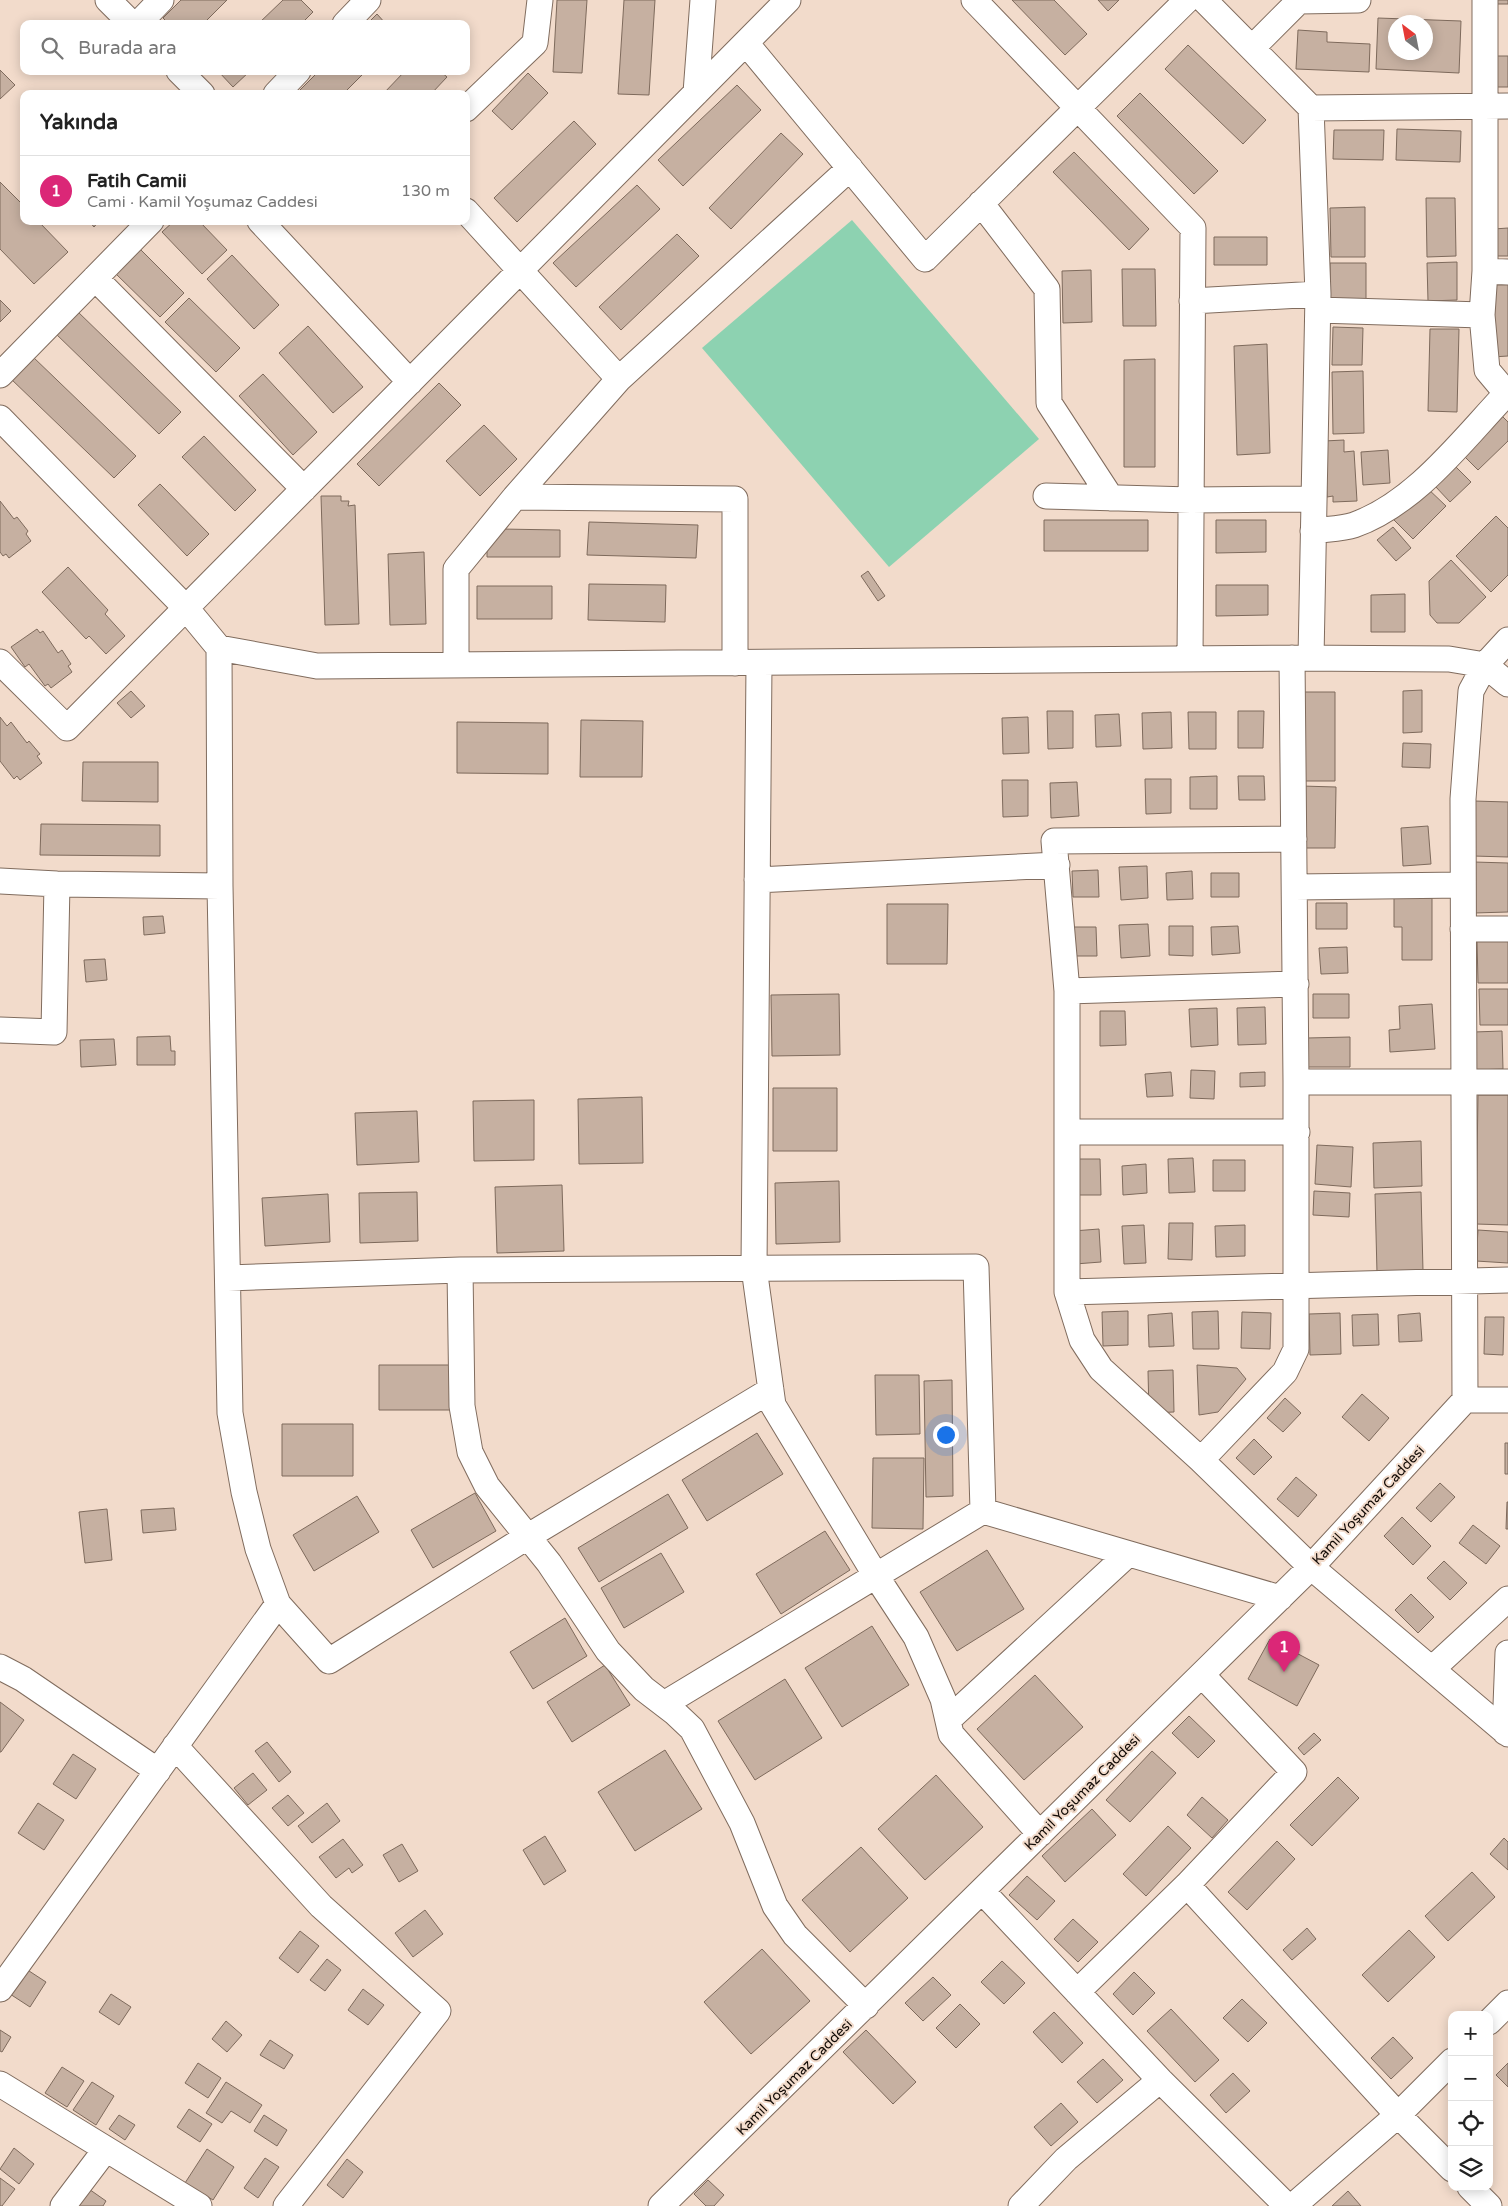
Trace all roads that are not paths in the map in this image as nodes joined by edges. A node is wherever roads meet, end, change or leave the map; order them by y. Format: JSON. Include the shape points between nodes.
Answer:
{"nodes":[{"id":1,"x":108,"y":0,"type":"edge"},
{"id":2,"x":161,"y":0,"type":"edge"},
{"id":3,"x":368,"y":0,"type":"edge"},
{"id":4,"x":540,"y":0,"type":"edge"},
{"id":5,"x":704,"y":0,"type":"edge"},
{"id":6,"x":788,"y":0,"type":"edge"},
{"id":7,"x":974,"y":0,"type":"edge"},
{"id":8,"x":1187,"y":0,"type":"edge"},
{"id":9,"x":1204,"y":0,"type":"edge"},
{"id":10,"x":1358,"y":0,"type":"edge"},
{"id":11,"x":1486,"y":0,"type":"edge"},
{"id":12,"x":128,"y":20,"type":"edge"},
{"id":13,"x":142,"y":20,"type":"edge"},
{"id":14,"x":349,"y":20,"type":"edge"},
{"id":15,"x":746,"y":43,"type":"junction"},
{"id":16,"x":1252,"y":48,"type":"junction"},
{"id":17,"x":183,"y":75,"type":"edge"},
{"id":18,"x":294,"y":75,"type":"edge"},
{"id":19,"x":198,"y":90,"type":"edge"},
{"id":20,"x":280,"y":90,"type":"edge"},
{"id":21,"x":696,"y":93,"type":"junction"},
{"id":22,"x":470,"y":105,"type":"edge"},
{"id":23,"x":1496,"y":106,"type":"edge"},
{"id":24,"x":1078,"y":108,"type":"junction"},
{"id":25,"x":1311,"y":108,"type":"junction"},
{"id":26,"x":850,"y":168,"type":"junction"},
{"id":27,"x":981,"y":204,"type":"junction"},
{"id":28,"x":470,"y":215,"type":"edge"},
{"id":29,"x":147,"y":225,"type":"edge"},
{"id":30,"x":264,"y":225,"type":"edge"},
{"id":31,"x":520,"y":271,"type":"junction"},
{"id":32,"x":1496,"y":271,"type":"edge"},
{"id":33,"x":95,"y":278,"type":"junction"},
{"id":34,"x":1192,"y":301,"type":"junction"},
{"id":35,"x":1318,"y":302,"type":"junction"},
{"id":36,"x":1482,"y":315,"type":"junction"},
{"id":37,"x":0,"y":375,"type":"edge"},
{"id":38,"x":620,"y":379,"type":"junction"},
{"id":39,"x":410,"y":382,"type":"junction"},
{"id":40,"x":1507,"y":394,"type":"edge"},
{"id":41,"x":0,"y":418,"type":"edge"},
{"id":42,"x":304,"y":489,"type":"junction"},
{"id":43,"x":1046,"y":496,"type":"dead end"},
{"id":44,"x":515,"y":497,"type":"junction"},
{"id":45,"x":1111,"y":498,"type":"junction"},
{"id":46,"x":1314,"y":499,"type":"junction"},
{"id":47,"x":1191,"y":500,"type":"junction"},
{"id":48,"x":1313,"y":530,"type":"junction"},
{"id":49,"x":186,"y":608,"type":"junction"},
{"id":50,"x":1508,"y":640,"type":"edge"},
{"id":51,"x":219,"y":648,"type":"junction"},
{"id":52,"x":1190,"y":658,"type":"junction"},
{"id":53,"x":1302,"y":658,"type":"junction"},
{"id":54,"x":0,"y":662,"type":"edge"},
{"id":55,"x":747,"y":663,"type":"junction"},
{"id":56,"x":456,"y":665,"type":"junction"},
{"id":57,"x":1485,"y":665,"type":"junction"},
{"id":58,"x":1508,"y":684,"type":"edge"},
{"id":59,"x":1294,"y":839,"type":"junction"},
{"id":60,"x":1056,"y":865,"type":"junction"},
{"id":61,"x":757,"y":880,"type":"junction"},
{"id":62,"x":0,"y":881,"type":"edge"},
{"id":63,"x":57,"y":884,"type":"junction"},
{"id":64,"x":1463,"y":885,"type":"junction"},
{"id":65,"x":220,"y":886,"type":"junction"},
{"id":66,"x":1295,"y":887,"type":"junction"},
{"id":67,"x":1463,"y":929,"type":"junction"},
{"id":68,"x":1508,"y":929,"type":"edge"},
{"id":69,"x":1296,"y":984,"type":"junction"},
{"id":70,"x":1068,"y":991,"type":"junction"},
{"id":71,"x":0,"y":1030,"type":"edge"},
{"id":72,"x":1296,"y":1082,"type":"junction"},
{"id":73,"x":1464,"y":1082,"type":"junction"},
{"id":74,"x":1508,"y":1082,"type":"edge"},
{"id":75,"x":1067,"y":1132,"type":"junction"},
{"id":76,"x":1297,"y":1132,"type":"junction"},
{"id":77,"x":754,"y":1268,"type":"junction"},
{"id":78,"x":460,"y":1270,"type":"junction"},
{"id":79,"x":228,"y":1278,"type":"junction"},
{"id":80,"x":1508,"y":1280,"type":"edge"},
{"id":81,"x":1465,"y":1281,"type":"junction"},
{"id":82,"x":1296,"y":1286,"type":"junction"},
{"id":83,"x":1067,"y":1292,"type":"junction"},
{"id":84,"x":771,"y":1390,"type":"junction"},
{"id":85,"x":1466,"y":1400,"type":"junction"},
{"id":86,"x":1508,"y":1400,"type":"edge"},
{"id":87,"x":1201,"y":1460,"type":"junction"},
{"id":88,"x":983,"y":1511,"type":"junction"},
{"id":89,"x":527,"y":1536,"type":"junction"},
{"id":90,"x":1128,"y":1554,"type":"junction"},
{"id":91,"x":1311,"y":1567,"type":"junction"},
{"id":92,"x":876,"y":1576,"type":"junction"},
{"id":93,"x":1280,"y":1598,"type":"junction"},
{"id":94,"x":1508,"y":1599,"type":"edge"},
{"id":95,"x":278,"y":1604,"type":"junction"},
{"id":96,"x":1508,"y":1653,"type":"edge"},
{"id":97,"x":0,"y":1667,"type":"edge"},
{"id":98,"x":1432,"y":1669,"type":"junction"},
{"id":99,"x":1202,"y":1675,"type":"junction"},
{"id":100,"x":664,"y":1704,"type":"junction"},
{"id":101,"x":948,"y":1720,"type":"junction"},
{"id":102,"x":1506,"y":1733,"type":"edge"},
{"id":103,"x":175,"y":1746,"type":"junction"},
{"id":104,"x":158,"y":1771,"type":"junction"},
{"id":105,"x":1040,"y":1834,"type":"junction"},
{"id":106,"x":1187,"y":1885,"type":"junction"},
{"id":107,"x":982,"y":1891,"type":"junction"},
{"id":108,"x":0,"y":1989,"type":"edge"},
{"id":109,"x":1077,"y":1992,"type":"junction"},
{"id":110,"x":1508,"y":2003,"type":"edge"},
{"id":111,"x":866,"y":2006,"type":"junction"},
{"id":112,"x":1493,"y":2018,"type":"edge"},
{"id":113,"x":1448,"y":2064,"type":"edge"},
{"id":114,"x":1160,"y":2080,"type":"junction"},
{"id":115,"x":0,"y":2084,"type":"edge"},
{"id":116,"x":1398,"y":2115,"type":"junction"},
{"id":117,"x":106,"y":2149,"type":"junction"},
{"id":118,"x":1448,"y":2165,"type":"edge"},
{"id":119,"x":1474,"y":2191,"type":"edge"},
{"id":120,"x":63,"y":2206,"type":"edge"},
{"id":121,"x":199,"y":2206,"type":"edge"},
{"id":122,"x":286,"y":2206,"type":"edge"},
{"id":123,"x":661,"y":2206,"type":"edge"},
{"id":124,"x":1021,"y":2206,"type":"edge"},
{"id":125,"x":1287,"y":2206,"type":"edge"},
{"id":126,"x":1293,"y":2206,"type":"edge"},
{"id":127,"x":1489,"y":2206,"type":"edge"}],
"edges":[{"from":1,"to":12,"type":"street"},
{"from":2,"to":13,"type":"street"},
{"from":3,"to":14,"type":"street"},
{"from":4,"to":22,"type":"street","via":[[535,43]]},
{"from":5,"to":21,"type":"street"},
{"from":6,"to":15,"type":"street"},
{"from":7,"to":24,"type":"street"},
{"from":8,"to":24,"type":"street"},
{"from":9,"to":16,"type":"street"},
{"from":10,"to":16,"type":"street","via":[[1299,1]]},
{"from":11,"to":23,"type":"street"},
{"from":15,"to":21,"type":"street"},
{"from":15,"to":26,"type":"street"},
{"from":16,"to":25,"type":"street"},
{"from":17,"to":19,"type":"street"},
{"from":18,"to":20,"type":"street"},
{"from":21,"to":31,"type":"street"},
{"from":23,"to":25,"type":"street"},
{"from":23,"to":32,"type":"street"},
{"from":24,"to":27,"type":"street"},
{"from":24,"to":34,"type":"street","via":[[1193,228]]},
{"from":25,"to":35,"type":"street"},
{"from":26,"to":27,"type":"street","via":[[925,259]]},
{"from":26,"to":38,"type":"street"},
{"from":27,"to":45,"type":"street","via":[[1047,288],[1049,403]]},
{"from":28,"to":31,"type":"street"},
{"from":29,"to":33,"type":"street"},
{"from":30,"to":39,"type":"street"},
{"from":31,"to":38,"type":"street"},
{"from":31,"to":39,"type":"street"},
{"from":32,"to":36,"type":"street"},
{"from":33,"to":37,"type":"street"},
{"from":33,"to":42,"type":"street"},
{"from":34,"to":35,"type":"street"},
{"from":34,"to":47,"type":"street"},
{"from":35,"to":36,"type":"street"},
{"from":35,"to":46,"type":"street"},
{"from":36,"to":40,"type":"street","via":[[1487,370]]},
{"from":38,"to":44,"type":"street"},
{"from":39,"to":42,"type":"street"},
{"from":40,"to":48,"type":"street","via":[[1420,484],[1389,507],[1354,525]]},
{"from":41,"to":49,"type":"street"},
{"from":42,"to":49,"type":"street"},
{"from":43,"to":45,"type":"street"},
{"from":44,"to":55,"type":"street","via":[[735,498]]},
{"from":44,"to":56,"type":"street","via":[[456,569]]},
{"from":45,"to":47,"type":"street"},
{"from":46,"to":47,"type":"street"},
{"from":46,"to":48,"type":"street"},
{"from":47,"to":52,"type":"street"},
{"from":48,"to":53,"type":"street"},
{"from":49,"to":51,"type":"street"},
{"from":49,"to":54,"type":"street","via":[[67,728]]},
{"from":50,"to":57,"type":"street"},
{"from":51,"to":56,"type":"street","via":[[317,666]]},
{"from":51,"to":65,"type":"street"},
{"from":52,"to":53,"type":"street"},
{"from":52,"to":55,"type":"street"},
{"from":53,"to":57,"type":"street","via":[[1449,659]]},
{"from":53,"to":59,"type":"street"},
{"from":55,"to":56,"type":"street"},
{"from":55,"to":61,"type":"street"},
{"from":57,"to":58,"type":"street"},
{"from":57,"to":64,"type":"street","via":[[1471,691],[1463,799]]},
{"from":59,"to":60,"type":"street","via":[[1054,841]]},
{"from":59,"to":66,"type":"street"},
{"from":60,"to":61,"type":"street"},
{"from":60,"to":70,"type":"street"},
{"from":61,"to":77,"type":"street"},
{"from":62,"to":63,"type":"street"},
{"from":63,"to":65,"type":"street"},
{"from":63,"to":71,"type":"street","via":[[54,1032]]},
{"from":64,"to":66,"type":"street"},
{"from":64,"to":67,"type":"street"},
{"from":65,"to":79,"type":"street"},
{"from":66,"to":69,"type":"street"},
{"from":67,"to":68,"type":"street"},
{"from":67,"to":73,"type":"street"},
{"from":69,"to":70,"type":"street"},
{"from":69,"to":72,"type":"street"},
{"from":70,"to":75,"type":"street"},
{"from":72,"to":73,"type":"street"},
{"from":72,"to":76,"type":"street"},
{"from":73,"to":74,"type":"street"},
{"from":73,"to":81,"type":"street"},
{"from":75,"to":76,"type":"street"},
{"from":75,"to":83,"type":"street"},
{"from":76,"to":82,"type":"street"},
{"from":77,"to":78,"type":"street"},
{"from":77,"to":84,"type":"street"},
{"from":77,"to":88,"type":"street","via":[[976,1267]]},
{"from":78,"to":79,"type":"street"},
{"from":78,"to":89,"type":"street","via":[[462,1406],[470,1452],[486,1486]]},
{"from":79,"to":95,"type":"street","via":[[230,1413],[258,1549]]},
{"from":80,"to":81,"type":"street"},
{"from":81,"to":82,"type":"street"},
{"from":81,"to":85,"type":"street"},
{"from":82,"to":83,"type":"street"},
{"from":82,"to":87,"type":"street","via":[[1296,1349],[1285,1372]]},
{"from":83,"to":87,"type":"street","via":[[1082,1340],[1101,1370]]},
{"from":84,"to":89,"type":"street"},
{"from":84,"to":92,"type":"street","via":[[773,1404]]},
{"from":85,"to":86,"type":"street"},
{"from":85,"to":91,"type":"street","name":"Kamil Yoşumaz Caddesi"},
{"from":87,"to":91,"type":"street"},
{"from":88,"to":90,"type":"street"},
{"from":88,"to":92,"type":"street"},
{"from":89,"to":95,"type":"street","via":[[329,1662]]},
{"from":89,"to":100,"type":"street","via":[[608,1651],[644,1690]]},
{"from":90,"to":93,"type":"street"},
{"from":90,"to":101,"type":"street"},
{"from":91,"to":93,"type":"street","name":"Kamil Yoşumaz Caddesi"},
{"from":91,"to":98,"type":"street"},
{"from":92,"to":100,"type":"street"},
{"from":92,"to":101,"type":"street","via":[[916,1637],[943,1699]]},
{"from":93,"to":99,"type":"street","name":"Kamil Yoşumaz Caddesi"},
{"from":94,"to":98,"type":"street"},
{"from":95,"to":103,"type":"street"},
{"from":96,"to":102,"type":"street"},
{"from":97,"to":104,"type":"street","via":[[23,1679]]},
{"from":98,"to":102,"type":"street"},
{"from":99,"to":105,"type":"street","name":"Kamil Yoşumaz Caddesi"},
{"from":99,"to":106,"type":"street","via":[[1294,1772]]},
{"from":100,"to":111,"type":"street","via":[[692,1729],[742,1823],[775,1906],[795,1935]]},
{"from":101,"to":105,"type":"street","via":[[951,1734]]},
{"from":103,"to":104,"type":"street"},
{"from":103,"to":122,"type":"street","via":[[321,1906],[438,2011]]},
{"from":104,"to":108,"type":"street"},
{"from":105,"to":107,"type":"street","name":"Kamil Yoşumaz Caddesi"},
{"from":106,"to":109,"type":"street"},
{"from":106,"to":116,"type":"street"},
{"from":107,"to":109,"type":"street"},
{"from":107,"to":111,"type":"street","name":"Kamil Yoşumaz Caddesi"},
{"from":109,"to":114,"type":"street"},
{"from":110,"to":112,"type":"street"},
{"from":111,"to":123,"type":"street","name":"Kamil Yoşumaz Caddesi"},
{"from":113,"to":116,"type":"street"},
{"from":114,"to":124,"type":"street","via":[[1066,2159]]},
{"from":114,"to":125,"type":"street"},
{"from":115,"to":117,"type":"street"},
{"from":116,"to":118,"type":"street"},
{"from":116,"to":126,"type":"street"},
{"from":117,"to":120,"type":"street"},
{"from":117,"to":121,"type":"street"},
{"from":119,"to":127,"type":"street"}]}
